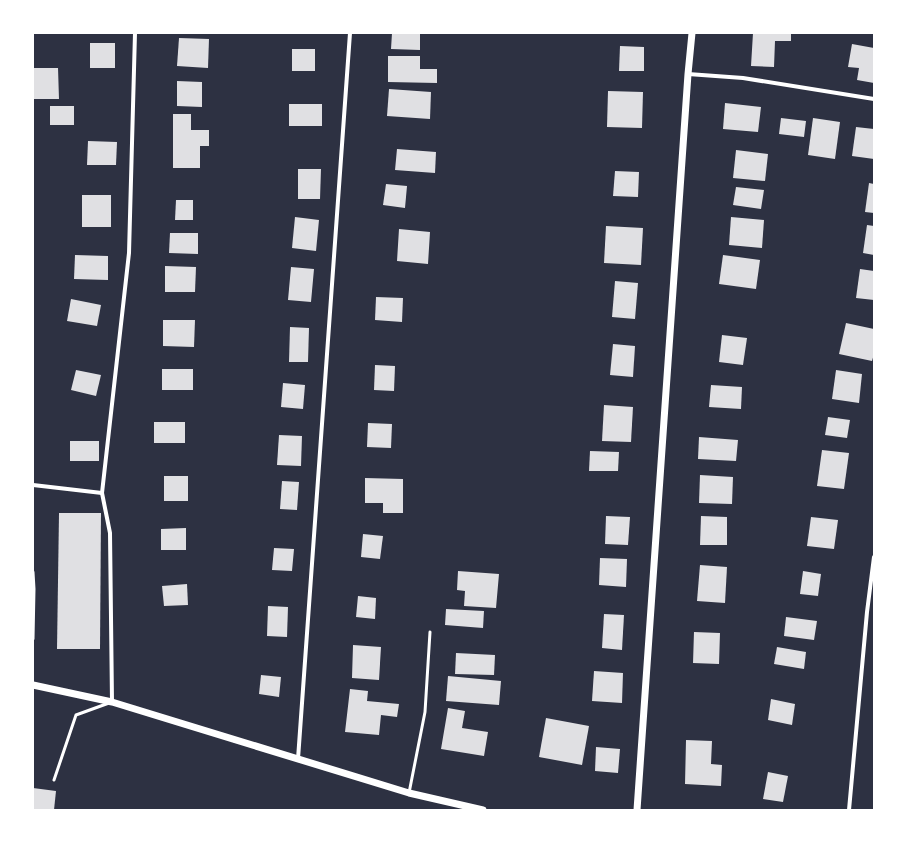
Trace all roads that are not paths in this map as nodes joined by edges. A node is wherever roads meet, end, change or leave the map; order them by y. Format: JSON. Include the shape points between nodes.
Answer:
{"nodes":[{"id":1,"x":135,"y":33,"type":"edge"},
{"id":2,"x":350,"y":33,"type":"edge"},
{"id":3,"x":692,"y":33,"type":"edge"},
{"id":4,"x":688,"y":74,"type":"junction"},
{"id":5,"x":874,"y":99,"type":"edge"},
{"id":6,"x":33,"y":485,"type":"edge"},
{"id":7,"x":102,"y":493,"type":"junction"},
{"id":8,"x":874,"y":557,"type":"edge"},
{"id":9,"x":33,"y":572,"type":"edge"},
{"id":10,"x":430,"y":632,"type":"dead end"},
{"id":11,"x":33,"y":639,"type":"edge"},
{"id":12,"x":33,"y":685,"type":"edge"},
{"id":13,"x":112,"y":702,"type":"junction"},
{"id":14,"x":298,"y":759,"type":"junction"},
{"id":15,"x":54,"y":780,"type":"dead end"},
{"id":16,"x":409,"y":793,"type":"junction"},
{"id":17,"x":483,"y":810,"type":"edge"},
{"id":18,"x":637,"y":810,"type":"edge"},
{"id":19,"x":849,"y":810,"type":"edge"}],
"edges":[{"from":1,"to":7,"type":"street","via":[[129,253]]},
{"from":2,"to":14,"type":"street"},
{"from":3,"to":4,"type":"street"},
{"from":4,"to":5,"type":"street","via":[[743,78]]},
{"from":4,"to":18,"type":"street"},
{"from":6,"to":7,"type":"street"},
{"from":7,"to":13,"type":"street","via":[[110,533]]},
{"from":8,"to":19,"type":"street"},
{"from":9,"to":11,"type":"lane"},
{"from":10,"to":16,"type":"lane","via":[[425,712]]},
{"from":12,"to":13,"type":"street"},
{"from":13,"to":14,"type":"street"},
{"from":13,"to":15,"type":"lane","via":[[76,715]]},
{"from":14,"to":16,"type":"street"},
{"from":16,"to":17,"type":"street"}]}
